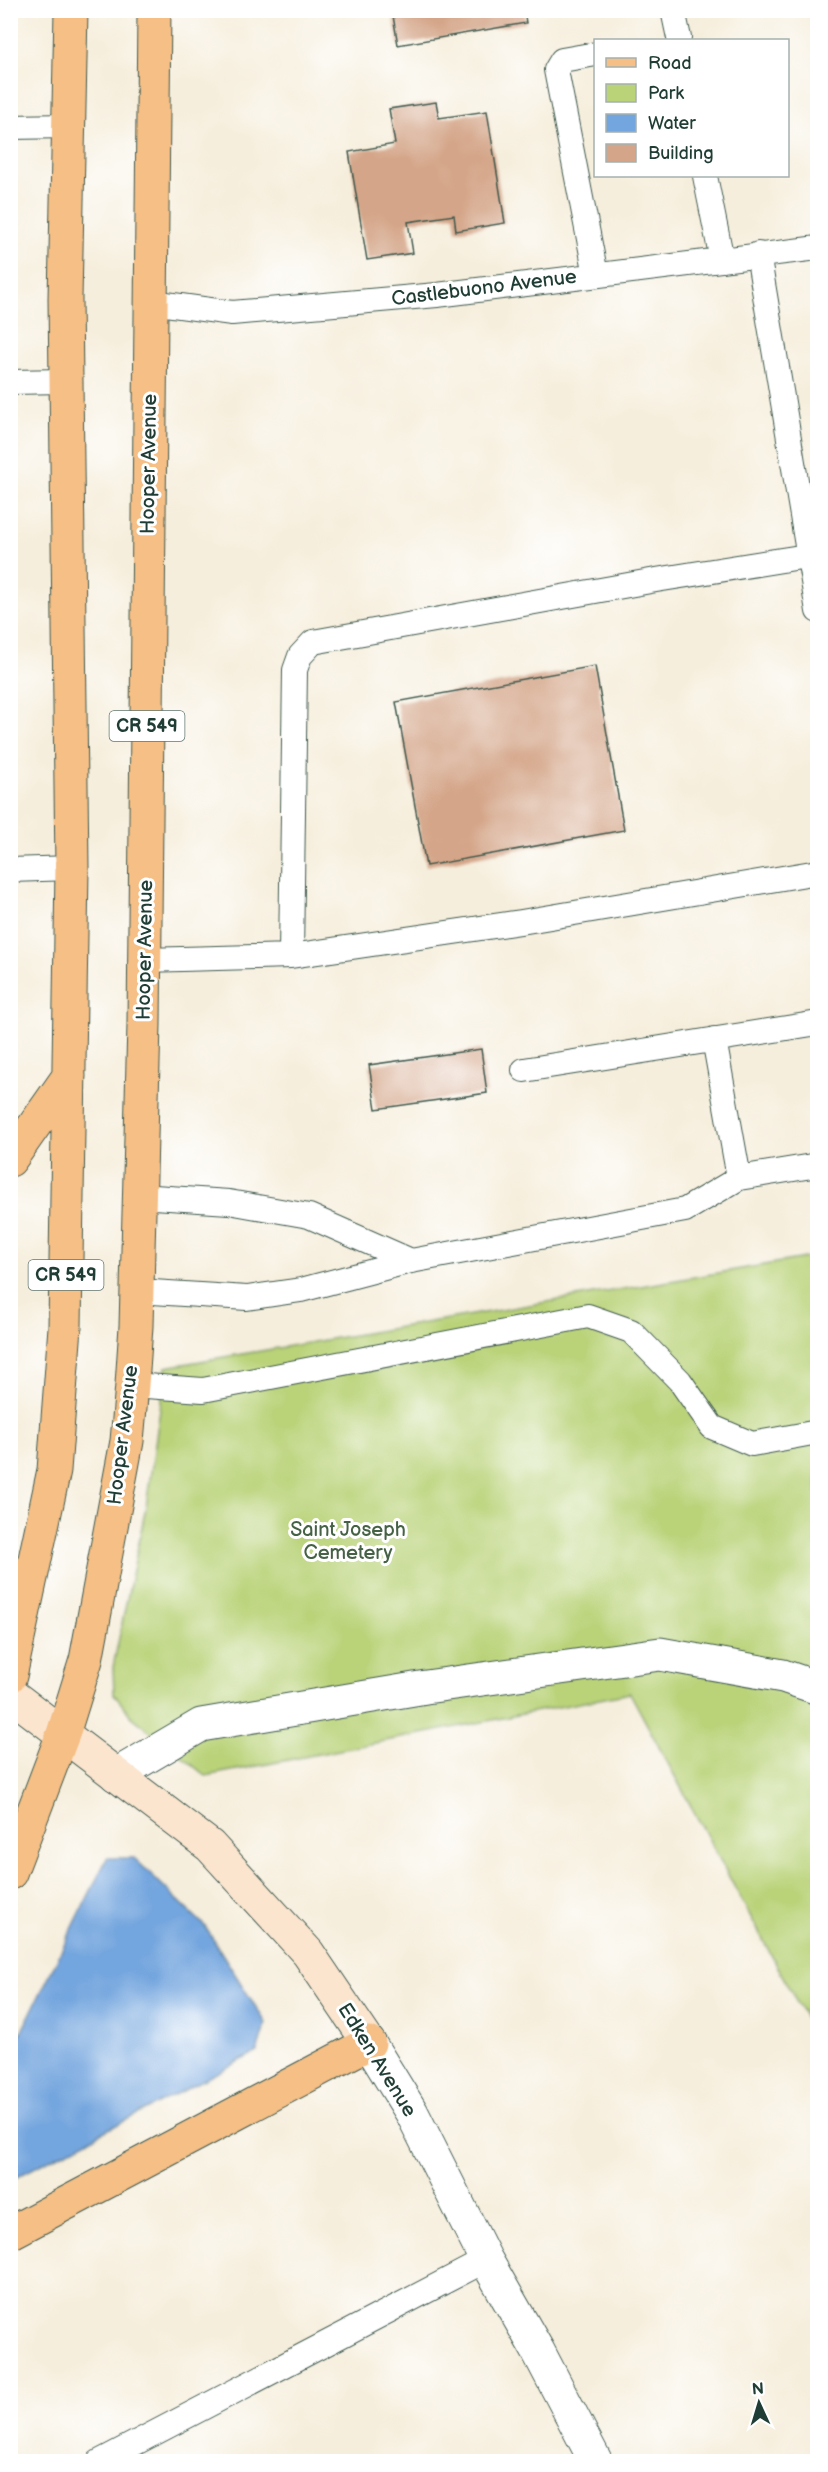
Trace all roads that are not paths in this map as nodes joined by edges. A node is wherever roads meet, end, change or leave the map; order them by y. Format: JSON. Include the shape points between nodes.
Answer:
{"nodes":[{"id":1,"x":71,"y":10,"type":"edge"},
{"id":2,"x":154,"y":10,"type":"edge"},
{"id":3,"x":673,"y":10,"type":"edge"},
{"id":4,"x":675,"y":39,"type":"edge"},
{"id":5,"x":594,"y":54,"type":"edge"},
{"id":6,"x":69,"y":126,"type":"junction"},
{"id":7,"x":10,"y":127,"type":"edge"},
{"id":8,"x":705,"y":177,"type":"edge"},
{"id":9,"x":818,"y":248,"type":"edge"},
{"id":10,"x":758,"y":254,"type":"junction"},
{"id":11,"x":722,"y":260,"type":"junction"},
{"id":12,"x":596,"y":275,"type":"junction"},
{"id":13,"x":151,"y":302,"type":"junction"},
{"id":14,"x":64,"y":381,"type":"junction"},
{"id":15,"x":10,"y":382,"type":"edge"},
{"id":16,"x":807,"y":556,"type":"junction"},
{"id":17,"x":818,"y":610,"type":"edge"},
{"id":18,"x":72,"y":868,"type":"junction"},
{"id":19,"x":10,"y":870,"type":"edge"},
{"id":20,"x":818,"y":872,"type":"edge"},
{"id":21,"x":291,"y":956,"type":"junction"},
{"id":22,"x":145,"y":960,"type":"junction"},
{"id":23,"x":818,"y":1023,"type":"edge"},
{"id":24,"x":714,"y":1039,"type":"junction"},
{"id":25,"x":524,"y":1070,"type":"dead end"},
{"id":26,"x":69,"y":1076,"type":"junction"},
{"id":27,"x":10,"y":1160,"type":"edge"},
{"id":28,"x":818,"y":1165,"type":"edge"},
{"id":29,"x":739,"y":1178,"type":"junction"},
{"id":30,"x":139,"y":1196,"type":"junction"},
{"id":31,"x":411,"y":1261,"type":"junction"},
{"id":32,"x":137,"y":1291,"type":"junction"},
{"id":33,"x":132,"y":1385,"type":"junction"},
{"id":34,"x":818,"y":1432,"type":"edge"},
{"id":35,"x":10,"y":1676,"type":"edge"},
{"id":36,"x":818,"y":1688,"type":"edge"},
{"id":37,"x":10,"y":1694,"type":"edge"},
{"id":38,"x":63,"y":1734,"type":"junction"},
{"id":39,"x":116,"y":1775,"type":"junction"},
{"id":40,"x":10,"y":1873,"type":"edge"},
{"id":41,"x":369,"y":2043,"type":"junction"},
{"id":42,"x":10,"y":2233,"type":"edge"},
{"id":43,"x":486,"y":2260,"type":"junction"},
{"id":44,"x":112,"y":2459,"type":"edge"},
{"id":45,"x":596,"y":2462,"type":"edge"}],
"edges":[{"from":1,"to":6,"type":"main road","number":"CR 549"},
{"from":2,"to":13,"type":"main road","name":"Hooper Avenue","number":"CR 549"},
{"from":3,"to":4,"type":"lane"},
{"from":5,"to":12,"type":"lane","via":[[562,60],[556,70]]},
{"from":6,"to":7,"type":"lane"},
{"from":6,"to":14,"type":"main road","number":"CR 549"},
{"from":8,"to":11,"type":"lane"},
{"from":9,"to":10,"type":"lane","name":"Castlebuono Avenue"},
{"from":10,"to":11,"type":"lane","name":"Castlebuono Avenue"},
{"from":10,"to":16,"type":"lane"},
{"from":11,"to":12,"type":"lane","name":"Castlebuono Avenue"},
{"from":12,"to":13,"type":"lane","name":"Castlebuono Avenue","via":[[427,296],[232,313]]},
{"from":13,"to":22,"type":"main road","name":"Hooper Avenue","number":"CR 549"},
{"from":14,"to":15,"type":"lane"},
{"from":14,"to":18,"type":"main road","number":"CR 549"},
{"from":16,"to":17,"type":"lane"},
{"from":16,"to":21,"type":"lane","via":[[313,642],[295,670]]},
{"from":18,"to":19,"type":"lane"},
{"from":18,"to":26,"type":"main road","number":"CR 549"},
{"from":20,"to":21,"type":"lane"},
{"from":21,"to":22,"type":"lane"},
{"from":22,"to":30,"type":"main road","name":"Hooper Avenue","number":"CR 549"},
{"from":23,"to":24,"type":"lane"},
{"from":24,"to":25,"type":"lane"},
{"from":24,"to":29,"type":"lane"},
{"from":26,"to":27,"type":"main road"},
{"from":26,"to":35,"type":"main road","number":"CR 549","via":[[66,1327],[54,1470]]},
{"from":28,"to":29,"type":"lane"},
{"from":29,"to":31,"type":"lane","via":[[685,1210]]},
{"from":30,"to":31,"type":"lane","via":[[229,1202],[309,1216]]},
{"from":30,"to":32,"type":"main road","name":"Hooper Avenue","number":"CR 549"},
{"from":31,"to":32,"type":"lane","via":[[301,1290],[247,1298]]},
{"from":32,"to":33,"type":"main road","name":"Hooper Avenue","number":"CR 549"},
{"from":33,"to":34,"type":"lane","via":[[204,1390],[588,1316],[631,1331],[680,1382],[712,1427],[752,1444]]},
{"from":33,"to":38,"type":"main road","name":"Hooper Avenue","number":"CR 549","via":[[127,1441],[86,1660]]},
{"from":36,"to":39,"type":"street","via":[[783,1676],[660,1654],[426,1687],[201,1725]]},
{"from":37,"to":38,"type":"street","name":"Edken Avenue"},
{"from":38,"to":39,"type":"street","name":"Edken Avenue"},
{"from":38,"to":40,"type":"main road","name":"Hooper Avenue","number":"CR 549"},
{"from":39,"to":41,"type":"street","name":"Edken Avenue","via":[[210,1846],[308,1953]]},
{"from":41,"to":42,"type":"main road"},
{"from":41,"to":43,"type":"street","name":"Edken Avenue","via":[[412,2114]]},
{"from":43,"to":44,"type":"lane"},
{"from":43,"to":45,"type":"street","name":"Edken Avenue"}]}
